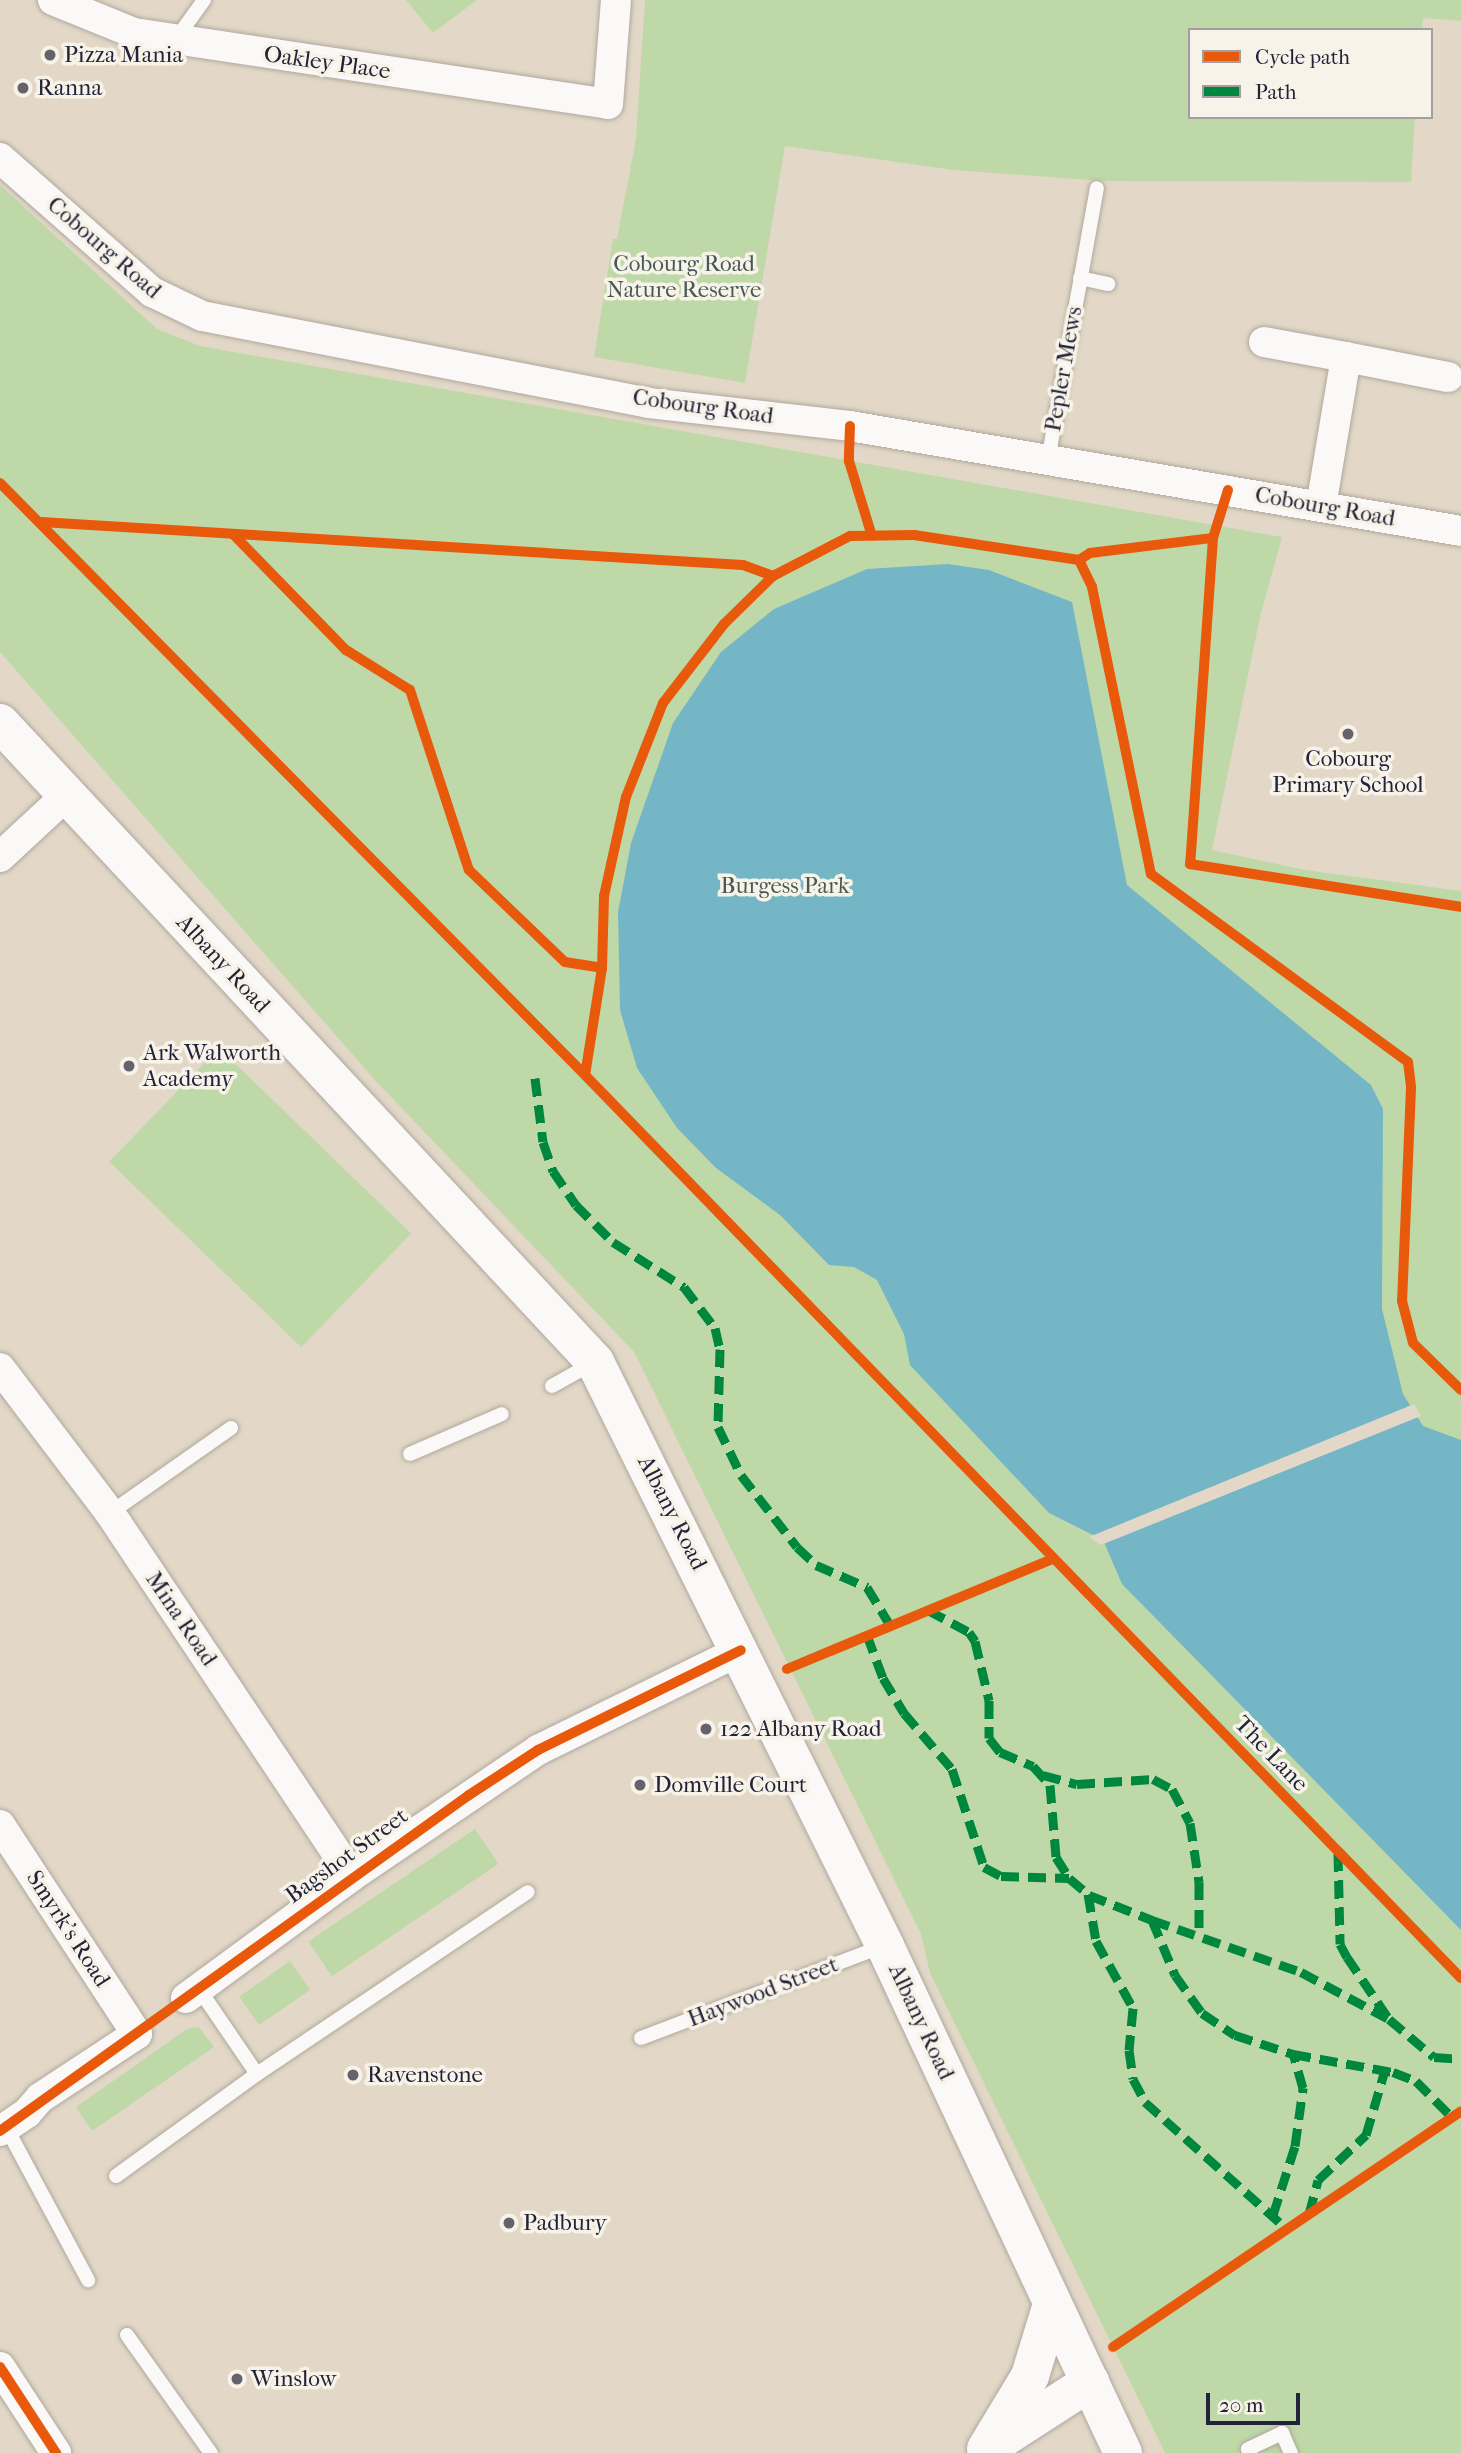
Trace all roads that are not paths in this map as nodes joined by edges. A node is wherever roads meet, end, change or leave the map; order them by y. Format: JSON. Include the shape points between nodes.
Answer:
{"nodes":[{"id":1,"x":52,"y":0,"type":"edge"},
{"id":2,"x":204,"y":0,"type":"edge"},
{"id":3,"x":616,"y":0,"type":"edge"},
{"id":4,"x":175,"y":40,"type":"junction"},
{"id":5,"x":0,"y":158,"type":"edge"},
{"id":6,"x":1097,"y":188,"type":"dead end"},
{"id":7,"x":1080,"y":278,"type":"junction"},
{"id":8,"x":1108,"y":284,"type":"dead end"},
{"id":9,"x":1264,"y":342,"type":"dead end"},
{"id":10,"x":1346,"y":357,"type":"junction"},
{"id":11,"x":1448,"y":377,"type":"dead end"},
{"id":12,"x":1048,"y":460,"type":"junction"},
{"id":13,"x":1321,"y":506,"type":"junction"},
{"id":14,"x":1461,"y":531,"type":"edge"},
{"id":15,"x":0,"y":723,"type":"edge"},
{"id":16,"x":68,"y":794,"type":"junction"},
{"id":17,"x":0,"y":857,"type":"edge"},
{"id":18,"x":595,"y":1362,"type":"junction"},
{"id":19,"x":0,"y":1368,"type":"edge"},
{"id":20,"x":552,"y":1386,"type":"dead end"},
{"id":21,"x":502,"y":1413,"type":"dead end"},
{"id":22,"x":231,"y":1428,"type":"dead end"},
{"id":23,"x":410,"y":1454,"type":"dead end"},
{"id":24,"x":110,"y":1513,"type":"junction"},
{"id":25,"x":741,"y":1650,"type":"junction"},
{"id":26,"x":0,"y":1825,"type":"edge"},
{"id":27,"x":352,"y":1876,"type":"junction"},
{"id":28,"x":528,"y":1892,"type":"dead end"},
{"id":29,"x":885,"y":1946,"type":"junction"},
{"id":30,"x":192,"y":1993,"type":"joint"},
{"id":31,"x":641,"y":2038,"type":"dead end"},
{"id":32,"x":257,"y":2074,"type":"junction"},
{"id":33,"x":2,"y":2125,"type":"edge"},
{"id":34,"x":116,"y":2176,"type":"dead end"},
{"id":35,"x":88,"y":2280,"type":"dead end"},
{"id":36,"x":1052,"y":2304,"type":"junction"},
{"id":37,"x":127,"y":2334,"type":"dead end"},
{"id":38,"x":0,"y":2367,"type":"edge"},
{"id":39,"x":1090,"y":2382,"type":"junction"},
{"id":40,"x":990,"y":2452,"type":"edge"},
{"id":41,"x":56,"y":2453,"type":"edge"},
{"id":42,"x":211,"y":2453,"type":"edge"},
{"id":43,"x":1123,"y":2453,"type":"edge"},
{"id":44,"x":1250,"y":2453,"type":"edge"},
{"id":45,"x":1292,"y":2453,"type":"edge"}],
"edges":[{"from":1,"to":4,"type":"street","name":"Oakley Place","via":[[98,21]]},
{"from":2,"to":4,"type":"lane"},
{"from":3,"to":4,"type":"street","name":"Oakley Place","via":[[608,104]]},
{"from":5,"to":12,"type":"street","name":"Cobourg Road","via":[[152,292],[201,316],[649,402],[850,426]]},
{"from":6,"to":7,"type":"lane","name":"Pepler Mews"},
{"from":7,"to":8,"type":"lane","name":"Pepler Mews"},
{"from":7,"to":12,"type":"lane","name":"Pepler Mews"},
{"from":9,"to":10,"type":"street"},
{"from":10,"to":11,"type":"street"},
{"from":10,"to":13,"type":"street"},
{"from":12,"to":13,"type":"street","name":"Cobourg Road"},
{"from":13,"to":14,"type":"street","name":"Cobourg Road"},
{"from":15,"to":16,"type":"main road","name":"Albany Road"},
{"from":16,"to":17,"type":"street"},
{"from":16,"to":18,"type":"main road","name":"Albany Road"},
{"from":18,"to":20,"type":"lane"},
{"from":18,"to":25,"type":"main road","name":"Albany Road"},
{"from":19,"to":24,"type":"street","name":"Mina Road"},
{"from":21,"to":23,"type":"lane"},
{"from":22,"to":24,"type":"lane"},
{"from":24,"to":27,"type":"street","name":"Mina Road"},
{"from":25,"to":27,"type":"street","name":"Bagshot Street","via":[[538,1750]]},
{"from":25,"to":29,"type":"main road","name":"Albany Road"},
{"from":26,"to":33,"type":"street","name":"Smyrk's Road","via":[[137,2034]]},
{"from":27,"to":30,"type":"street","name":"Bagshot Street"},
{"from":28,"to":32,"type":"lane"},
{"from":29,"to":31,"type":"lane","name":"Haywood Street"},
{"from":29,"to":36,"type":"main road","name":"Albany Road"},
{"from":30,"to":32,"type":"lane","name":"Bagshot Street"},
{"from":32,"to":34,"type":"lane"},
{"from":33,"to":35,"type":"lane"},
{"from":36,"to":39,"type":"main road","name":"Albany Road"},
{"from":36,"to":40,"type":"main road","via":[[1030,2376]]},
{"from":37,"to":42,"type":"lane"},
{"from":38,"to":41,"type":"street"},
{"from":39,"to":40,"type":"main road"},
{"from":39,"to":43,"type":"main road","name":"Albany Road"},
{"from":44,"to":45,"type":"lane","via":[[1248,2449],[1282,2433]]}]}
